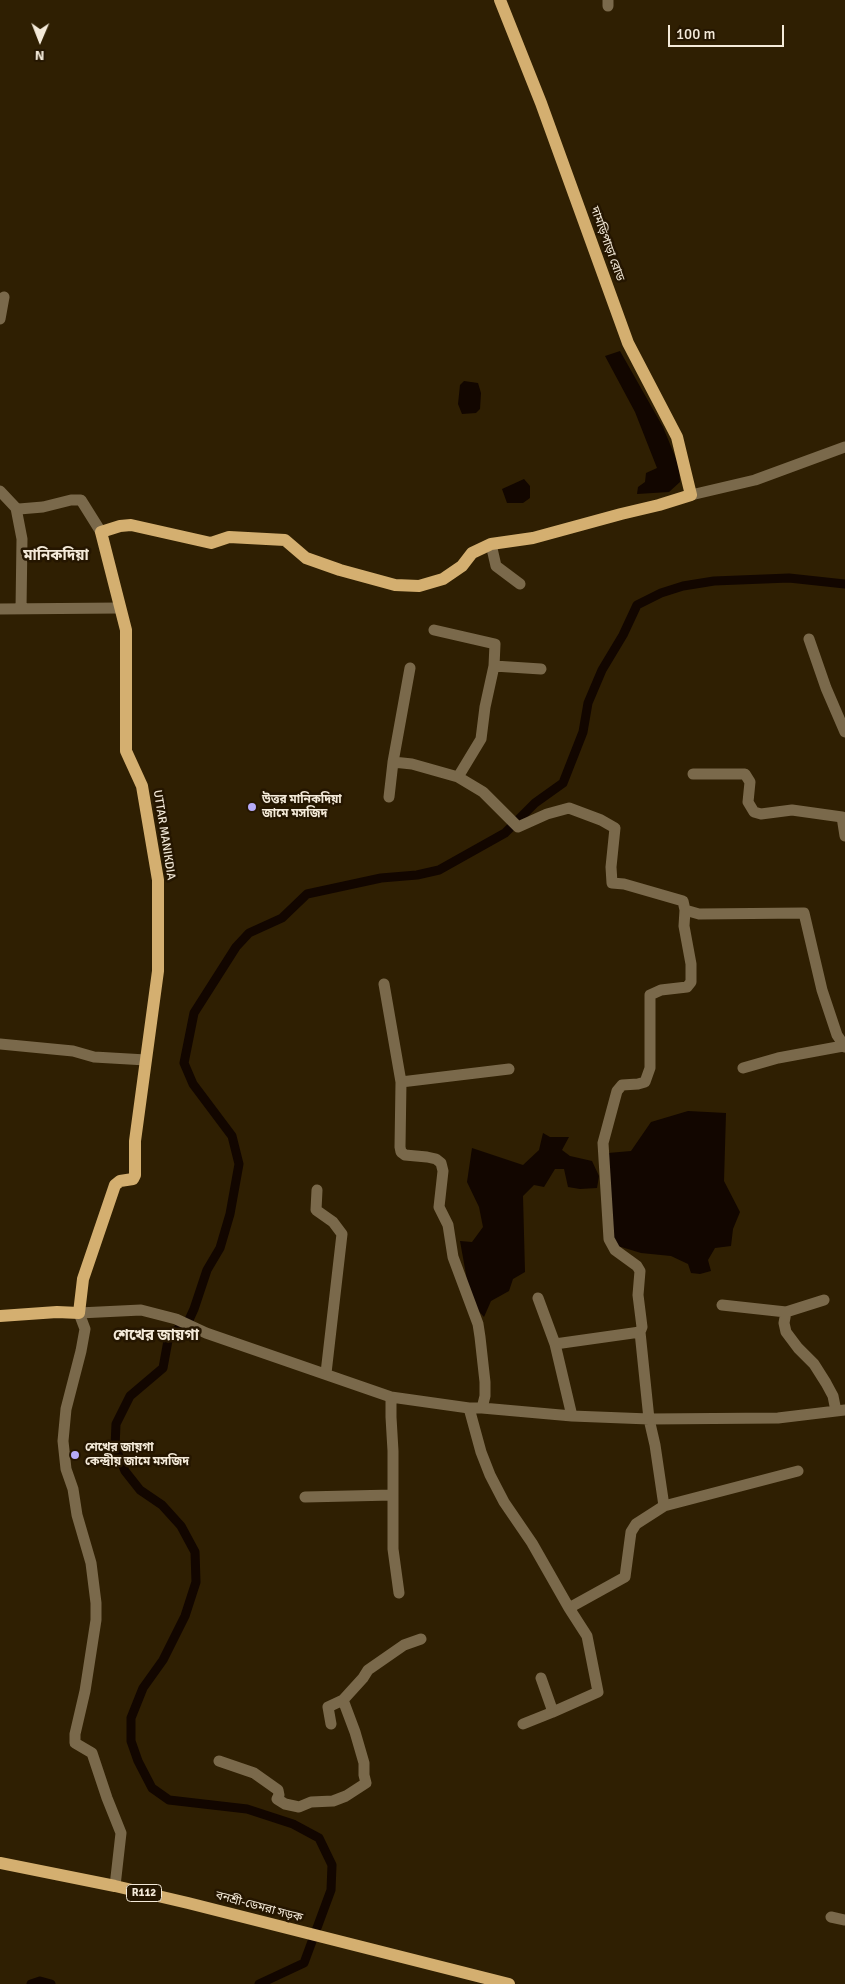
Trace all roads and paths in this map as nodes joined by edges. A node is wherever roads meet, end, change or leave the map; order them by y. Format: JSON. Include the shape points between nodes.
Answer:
{"nodes":[{"id":1,"x":500,"y":0,"type":"edge"},
{"id":2,"x":4,"y":297,"type":"dead end"},
{"id":3,"x":0,"y":319,"type":"edge"},
{"id":4,"x":845,"y":446,"type":"edge"},
{"id":5,"x":0,"y":491,"type":"edge"},
{"id":6,"x":691,"y":495,"type":"junction"},
{"id":7,"x":16,"y":508,"type":"junction"},
{"id":8,"x":101,"y":532,"type":"junction"},
{"id":9,"x":491,"y":544,"type":"junction"},
{"id":10,"x":520,"y":584,"type":"dead end"},
{"id":11,"x":0,"y":608,"type":"edge"},
{"id":12,"x":120,"y":608,"type":"junction"},
{"id":13,"x":21,"y":609,"type":"junction"},
{"id":14,"x":434,"y":630,"type":"dead end"},
{"id":15,"x":809,"y":639,"type":"dead end"},
{"id":16,"x":494,"y":666,"type":"junction"},
{"id":17,"x":410,"y":668,"type":"dead end"},
{"id":18,"x":541,"y":669,"type":"dead end"},
{"id":19,"x":845,"y":732,"type":"edge"},
{"id":20,"x":393,"y":762,"type":"junction"},
{"id":21,"x":693,"y":774,"type":"dead end"},
{"id":22,"x":458,"y":777,"type":"junction"},
{"id":23,"x":389,"y":797,"type":"dead end"},
{"id":24,"x":843,"y":817,"type":"edge"},
{"id":25,"x":845,"y":836,"type":"edge"},
{"id":26,"x":685,"y":910,"type":"junction"},
{"id":27,"x":384,"y":984,"type":"dead end"},
{"id":28,"x":0,"y":1044,"type":"edge"},
{"id":29,"x":844,"y":1046,"type":"edge"},
{"id":30,"x":146,"y":1060,"type":"junction"},
{"id":31,"x":743,"y":1068,"type":"dead end"},
{"id":32,"x":509,"y":1069,"type":"dead end"},
{"id":33,"x":401,"y":1082,"type":"junction"},
{"id":34,"x":318,"y":1190,"type":"dead end"},
{"id":35,"x":538,"y":1298,"type":"dead end"},
{"id":36,"x":824,"y":1300,"type":"dead end"},
{"id":37,"x":722,"y":1305,"type":"dead end"},
{"id":38,"x":786,"y":1312,"type":"junction"},
{"id":39,"x":79,"y":1313,"type":"junction"},
{"id":40,"x":0,"y":1316,"type":"edge"},
{"id":41,"x":640,"y":1332,"type":"junction"},
{"id":42,"x":555,"y":1344,"type":"junction"},
{"id":43,"x":326,"y":1373,"type":"junction"},
{"id":44,"x":391,"y":1396,"type":"junction"},
{"id":45,"x":469,"y":1408,"type":"junction"},
{"id":46,"x":482,"y":1408,"type":"junction"},
{"id":47,"x":841,"y":1410,"type":"edge"},
{"id":48,"x":572,"y":1416,"type":"junction"},
{"id":49,"x":649,"y":1419,"type":"junction"},
{"id":50,"x":798,"y":1471,"type":"dead end"},
{"id":51,"x":393,"y":1495,"type":"junction"},
{"id":52,"x":305,"y":1497,"type":"dead end"},
{"id":53,"x":664,"y":1506,"type":"junction"},
{"id":54,"x":399,"y":1593,"type":"dead end"},
{"id":55,"x":569,"y":1608,"type":"junction"},
{"id":56,"x":420,"y":1639,"type":"dead end"},
{"id":57,"x":542,"y":1678,"type":"dead end"},
{"id":58,"x":343,"y":1700,"type":"junction"},
{"id":59,"x":553,"y":1712,"type":"junction"},
{"id":60,"x":331,"y":1724,"type":"dead end"},
{"id":61,"x":523,"y":1724,"type":"dead end"},
{"id":62,"x":219,"y":1762,"type":"dead end"},
{"id":63,"x":0,"y":1863,"type":"edge"},
{"id":64,"x":115,"y":1886,"type":"junction"},
{"id":65,"x":831,"y":1917,"type":"dead end"},
{"id":66,"x":845,"y":1920,"type":"edge"},
{"id":67,"x":509,"y":1984,"type":"edge"}],
"edges":[{"from":1,"to":6,"type":"main road","name":"দামড়িপাড়া রোড","via":[[628,343],[677,437]]},
{"from":2,"to":3,"type":"street"},
{"from":4,"to":6,"type":"street","via":[[755,480]]},
{"from":5,"to":7,"type":"street"},
{"from":6,"to":9,"type":"main road","via":[[533,538]]},
{"from":7,"to":8,"type":"street","via":[[30,509],[78,499]]},
{"from":7,"to":13,"type":"street","via":[[22,539]]},
{"from":8,"to":9,"type":"main road","via":[[131,525],[211,543],[230,537],[285,540],[306,558],[340,570],[395,585],[419,586],[443,580],[462,566],[472,553]]},
{"from":8,"to":12,"type":"main road","name":"UTTAR MANIKDIA"},
{"from":9,"to":10,"type":"street","via":[[496,566]]},
{"from":11,"to":13,"type":"street"},
{"from":12,"to":13,"type":"street"},
{"from":12,"to":30,"type":"main road","name":"UTTAR MANIKDIA","via":[[126,630],[126,750],[142,786],[158,880],[158,971]]},
{"from":14,"to":16,"type":"street","via":[[495,644]]},
{"from":15,"to":19,"type":"street"},
{"from":16,"to":18,"type":"street"},
{"from":16,"to":22,"type":"street","via":[[481,739]]},
{"from":17,"to":20,"type":"street"},
{"from":20,"to":22,"type":"street"},
{"from":20,"to":23,"type":"street"},
{"from":21,"to":24,"type":"street","via":[[745,774],[750,782],[748,802],[754,812],[792,810]]},
{"from":22,"to":26,"type":"street","via":[[484,792],[518,827],[569,808],[615,828],[612,884],[624,884],[683,901]]},
{"from":24,"to":25,"type":"street"},
{"from":26,"to":29,"type":"street","via":[[700,914],[804,913],[822,990]]},
{"from":26,"to":41,"type":"street","via":[[691,982],[687,987],[661,990],[650,995],[650,1068],[645,1082],[622,1085],[617,1091],[603,1143],[609,1239],[615,1250],[637,1266],[640,1272]]},
{"from":27,"to":33,"type":"street"},
{"from":28,"to":30,"type":"street","via":[[73,1051],[102,1058]]},
{"from":29,"to":31,"type":"street"},
{"from":30,"to":39,"type":"main road","name":"UTTAR MANIKDIA","via":[[135,1141],[135,1175],[133,1179],[116,1185],[83,1279]]},
{"from":32,"to":33,"type":"street"},
{"from":33,"to":46,"type":"street","via":[[401,1152],[436,1159],[441,1163],[439,1206],[448,1225],[454,1257],[478,1324],[485,1382]]},
{"from":34,"to":43,"type":"street","via":[[316,1210],[333,1222],[342,1234]]},
{"from":35,"to":42,"type":"street"},
{"from":36,"to":38,"type":"street"},
{"from":37,"to":38,"type":"street"},
{"from":38,"to":47,"type":"street","via":[[786,1332],[818,1370]]},
{"from":39,"to":40,"type":"main road"},
{"from":39,"to":43,"type":"street","via":[[141,1310]]},
{"from":39,"to":64,"type":"street","via":[[84,1329],[82,1351],[66,1410],[63,1441],[76,1514],[91,1563],[96,1620],[75,1744],[92,1753],[121,1833]]},
{"from":41,"to":42,"type":"street"},
{"from":41,"to":49,"type":"street"},
{"from":42,"to":48,"type":"street"},
{"from":43,"to":44,"type":"street"},
{"from":44,"to":45,"type":"street"},
{"from":44,"to":51,"type":"street"},
{"from":45,"to":46,"type":"street"},
{"from":45,"to":55,"type":"street","via":[[493,1482]]},
{"from":46,"to":48,"type":"street"},
{"from":47,"to":49,"type":"street","via":[[778,1418]]},
{"from":48,"to":49,"type":"street"},
{"from":49,"to":53,"type":"street"},
{"from":50,"to":53,"type":"street"},
{"from":51,"to":52,"type":"street"},
{"from":51,"to":54,"type":"street","via":[[393,1549]]},
{"from":53,"to":55,"type":"street","via":[[636,1524],[631,1532],[625,1577]]},
{"from":55,"to":59,"type":"street","via":[[588,1636],[598,1692]]},
{"from":56,"to":58,"type":"street","via":[[404,1645],[368,1670]]},
{"from":57,"to":59,"type":"street"},
{"from":58,"to":60,"type":"street","via":[[328,1707]]},
{"from":58,"to":62,"type":"street","via":[[364,1763],[366,1783],[346,1796],[300,1807],[285,1804],[277,1799],[278,1790],[254,1773]]},
{"from":59,"to":61,"type":"street"},
{"from":63,"to":64,"type":"main road","name":"বনশ্রী-ডেমরা সড়ক","number":"R112"},
{"from":64,"to":67,"type":"main road","name":"বনশ্রী-ডেমরা সড়ক","number":"R112"},
{"from":65,"to":66,"type":"street"}]}
